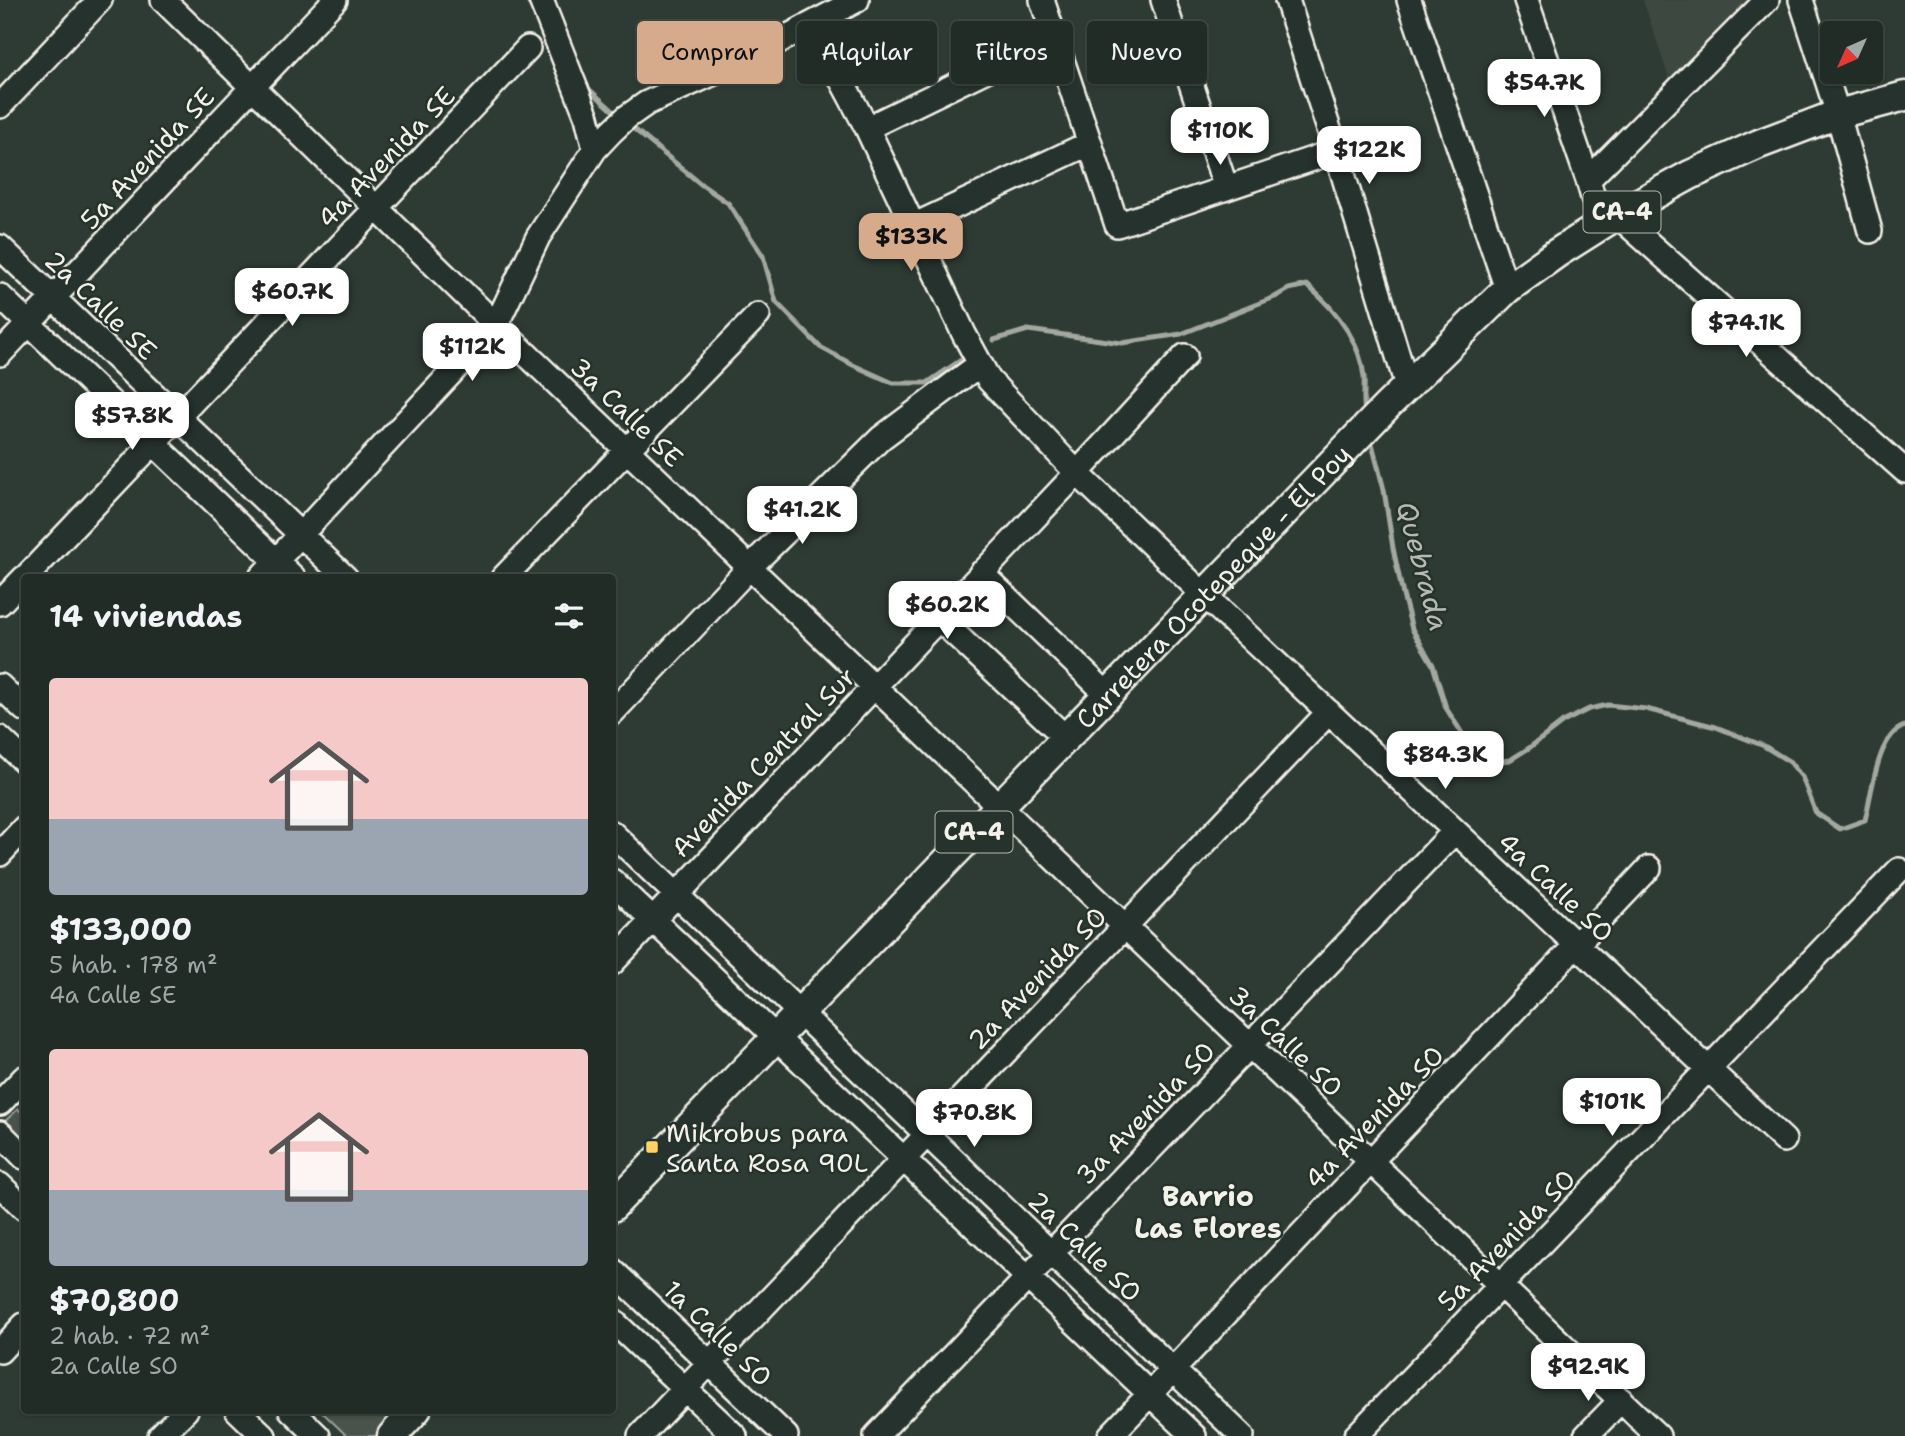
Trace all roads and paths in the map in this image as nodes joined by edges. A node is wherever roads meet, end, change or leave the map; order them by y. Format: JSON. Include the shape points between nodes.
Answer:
{"nodes":[{"id":1,"x":100,"y":0,"type":"edge"},
{"id":2,"x":163,"y":0,"type":"edge"},
{"id":3,"x":335,"y":0,"type":"edge"},
{"id":4,"x":541,"y":0,"type":"edge"},
{"id":5,"x":857,"y":0,"type":"edge"},
{"id":6,"x":1042,"y":0,"type":"edge"},
{"id":7,"x":1163,"y":0,"type":"edge"},
{"id":8,"x":1287,"y":0,"type":"edge"},
{"id":9,"x":1409,"y":0,"type":"edge"},
{"id":10,"x":1526,"y":0,"type":"edge"},
{"id":11,"x":1767,"y":0,"type":"edge"},
{"id":12,"x":1801,"y":0,"type":"edge"},
{"id":13,"x":819,"y":21,"type":"edge"},
{"id":14,"x":1049,"y":21,"type":"edge"},
{"id":15,"x":797,"y":33,"type":"edge"},
{"id":16,"x":528,"y":48,"type":"dead end"},
{"id":17,"x":844,"y":84,"type":"edge"},
{"id":18,"x":957,"y":84,"type":"edge"},
{"id":19,"x":1070,"y":84,"type":"edge"},
{"id":20,"x":253,"y":87,"type":"junction"},
{"id":21,"x":1905,"y":96,"type":"edge"},
{"id":22,"x":0,"y":106,"type":"edge"},
{"id":23,"x":1838,"y":114,"type":"junction"},
{"id":24,"x":867,"y":128,"type":"junction"},
{"id":25,"x":1090,"y":143,"type":"junction"},
{"id":26,"x":595,"y":149,"type":"junction"},
{"id":27,"x":1336,"y":151,"type":"junction"},
{"id":28,"x":1588,"y":180,"type":"junction"},
{"id":29,"x":1226,"y":188,"type":"junction"},
{"id":30,"x":376,"y":208,"type":"junction"},
{"id":31,"x":1609,"y":220,"type":"junction"},
{"id":32,"x":913,"y":226,"type":"junction"},
{"id":33,"x":1870,"y":231,"type":"dead end"},
{"id":34,"x":0,"y":247,"type":"edge"},
{"id":35,"x":1507,"y":289,"type":"junction"},
{"id":36,"x":0,"y":296,"type":"edge"},
{"id":37,"x":53,"y":298,"type":"junction"},
{"id":38,"x":758,"y":314,"type":"dead end"},
{"id":39,"x":29,"y":324,"type":"junction"},
{"id":40,"x":496,"y":325,"type":"junction"},
{"id":41,"x":0,"y":354,"type":"edge"},
{"id":42,"x":1185,"y":356,"type":"dead end"},
{"id":43,"x":980,"y":364,"type":"junction"},
{"id":44,"x":1407,"y":386,"type":"junction"},
{"id":45,"x":178,"y":417,"type":"junction"},
{"id":46,"x":153,"y":443,"type":"junction"},
{"id":47,"x":626,"y":449,"type":"junction"},
{"id":48,"x":1905,"y":471,"type":"edge"},
{"id":49,"x":1077,"y":473,"type":"junction"},
{"id":50,"x":300,"y":534,"type":"junction"},
{"id":51,"x":276,"y":560,"type":"junction"},
{"id":52,"x":750,"y":567,"type":"junction"},
{"id":53,"x":981,"y":573,"type":"junction"},
{"id":54,"x":29,"y":574,"type":"edge"},
{"id":55,"x":264,"y":574,"type":"edge"},
{"id":56,"x":290,"y":574,"type":"edge"},
{"id":57,"x":342,"y":574,"type":"edge"},
{"id":58,"x":507,"y":574,"type":"edge"},
{"id":59,"x":21,"y":582,"type":"edge"},
{"id":60,"x":1203,"y":594,"type":"junction"},
{"id":61,"x":0,"y":603,"type":"edge"},
{"id":62,"x":938,"y":618,"type":"junction"},
{"id":63,"x":0,"y":686,"type":"edge"},
{"id":64,"x":874,"y":686,"type":"junction"},
{"id":65,"x":1107,"y":694,"type":"junction"},
{"id":66,"x":21,"y":706,"type":"edge"},
{"id":67,"x":616,"y":709,"type":"edge"},
{"id":68,"x":1329,"y":712,"type":"junction"},
{"id":69,"x":1065,"y":737,"type":"junction"},
{"id":70,"x":0,"y":738,"type":"edge"},
{"id":71,"x":21,"y":758,"type":"edge"},
{"id":72,"x":999,"y":806,"type":"junction"},
{"id":73,"x":21,"y":831,"type":"edge"},
{"id":74,"x":1455,"y":831,"type":"junction"},
{"id":75,"x":616,"y":837,"type":"edge"},
{"id":76,"x":0,"y":854,"type":"edge"},
{"id":77,"x":1649,"y":868,"type":"dead end"},
{"id":78,"x":1899,"y":870,"type":"dead end"},
{"id":79,"x":616,"y":885,"type":"edge"},
{"id":80,"x":676,"y":894,"type":"junction"},
{"id":81,"x":652,"y":919,"type":"junction"},
{"id":82,"x":1125,"y":926,"type":"junction"},
{"id":83,"x":1576,"y":945,"type":"junction"},
{"id":84,"x":616,"y":958,"type":"edge"},
{"id":85,"x":800,"y":1013,"type":"junction"},
{"id":86,"x":776,"y":1037,"type":"junction"},
{"id":87,"x":1249,"y":1045,"type":"junction"},
{"id":88,"x":1708,"y":1069,"type":"junction"},
{"id":89,"x":21,"y":1080,"type":"edge"},
{"id":90,"x":0,"y":1103,"type":"edge"},
{"id":91,"x":0,"y":1133,"type":"edge"},
{"id":92,"x":927,"y":1134,"type":"junction"},
{"id":93,"x":1784,"y":1140,"type":"dead end"},
{"id":94,"x":21,"y":1154,"type":"edge"},
{"id":95,"x":904,"y":1159,"type":"junction"},
{"id":96,"x":1371,"y":1161,"type":"junction"},
{"id":97,"x":0,"y":1185,"type":"edge"},
{"id":98,"x":616,"y":1203,"type":"edge"},
{"id":99,"x":21,"y":1205,"type":"edge"},
{"id":100,"x":1051,"y":1252,"type":"junction"},
{"id":101,"x":616,"y":1274,"type":"edge"},
{"id":102,"x":1027,"y":1277,"type":"junction"},
{"id":103,"x":1501,"y":1285,"type":"junction"},
{"id":104,"x":616,"y":1324,"type":"edge"},
{"id":105,"x":21,"y":1328,"type":"edge"},
{"id":106,"x":0,"y":1351,"type":"edge"},
{"id":107,"x":710,"y":1363,"type":"junction"},
{"id":108,"x":1173,"y":1370,"type":"junction"},
{"id":109,"x":685,"y":1389,"type":"junction"},
{"id":110,"x":1150,"y":1394,"type":"junction"},
{"id":111,"x":1621,"y":1400,"type":"junction"},
{"id":112,"x":182,"y":1414,"type":"edge"},
{"id":113,"x":241,"y":1414,"type":"edge"},
{"id":114,"x":295,"y":1414,"type":"edge"},
{"id":115,"x":412,"y":1414,"type":"edge"},
{"id":116,"x":160,"y":1436,"type":"edge"},
{"id":117,"x":264,"y":1436,"type":"edge"},
{"id":118,"x":318,"y":1436,"type":"edge"},
{"id":119,"x":392,"y":1436,"type":"edge"},
{"id":120,"x":640,"y":1436,"type":"edge"},
{"id":121,"x":735,"y":1436,"type":"edge"},
{"id":122,"x":786,"y":1436,"type":"edge"},
{"id":123,"x":876,"y":1436,"type":"edge"},
{"id":124,"x":1110,"y":1436,"type":"edge"},
{"id":125,"x":1194,"y":1436,"type":"edge"},
{"id":126,"x":1242,"y":1436,"type":"edge"},
{"id":127,"x":1356,"y":1436,"type":"edge"},
{"id":128,"x":1586,"y":1436,"type":"edge"},
{"id":129,"x":1658,"y":1436,"type":"edge"}],
"edges":[{"from":1,"to":22,"type":"street"},
{"from":2,"to":20,"type":"street","name":"3a Calle SE"},
{"from":3,"to":20,"type":"street","name":"5a Avenida SE"},
{"from":4,"to":26,"type":"street"},
{"from":5,"to":13,"type":"street"},
{"from":6,"to":14,"type":"street"},
{"from":7,"to":29,"type":"street"},
{"from":8,"to":27,"type":"street"},
{"from":9,"to":35,"type":"street"},
{"from":10,"to":28,"type":"street"},
{"from":11,"to":28,"type":"street"},
{"from":12,"to":23,"type":"street"},
{"from":15,"to":26,"type":"street","via":[[647,103]]},
{"from":16,"to":30,"type":"street","name":"4a Avenida SE"},
{"from":17,"to":24,"type":"street","name":"4a Calle SO"},
{"from":18,"to":24,"type":"street"},
{"from":19,"to":25,"type":"street"},
{"from":20,"to":30,"type":"street","name":"3a Calle SE"},
{"from":20,"to":37,"type":"street","name":"5a Avenida SE"},
{"from":21,"to":23,"type":"main road","name":"Carretera Ocotepeque - El Poy","number":"CA-4"},
{"from":23,"to":31,"type":"main road","name":"Carretera Ocotepeque - El Poy","number":"CA-4","via":[[1702,170]]},
{"from":23,"to":33,"type":"street"},
{"from":24,"to":32,"type":"street","name":"4a Calle SO"},
{"from":25,"to":29,"type":"street","via":[[1117,225]]},
{"from":25,"to":32,"type":"street"},
{"from":26,"to":40,"type":"street","via":[[538,237]]},
{"from":27,"to":29,"type":"street"},
{"from":27,"to":44,"type":"street"},
{"from":28,"to":31,"type":"street"},
{"from":30,"to":40,"type":"street","name":"3a Calle SE"},
{"from":30,"to":45,"type":"street","name":"4a Avenida SE"},
{"from":31,"to":35,"type":"main road","name":"Carretera Ocotepeque - El Poy","number":"CA-4"},
{"from":31,"to":48,"type":"street"},
{"from":32,"to":43,"type":"street","name":"4a Calle SO"},
{"from":34,"to":37,"type":"street","name":"2a Calle SE"},
{"from":35,"to":44,"type":"main road","name":"Carretera Ocotepeque - El Poy","number":"CA-4"},
{"from":36,"to":39,"type":"street"},
{"from":37,"to":39,"type":"street","name":"5a Avenida SE"},
{"from":37,"to":45,"type":"street","name":"2a Calle SE"},
{"from":38,"to":47,"type":"street"},
{"from":39,"to":41,"type":"street","name":"5a Avenida SE"},
{"from":39,"to":46,"type":"street"},
{"from":40,"to":47,"type":"street","name":"3a Calle SE"},
{"from":40,"to":50,"type":"street"},
{"from":42,"to":49,"type":"street","name":"Avenida Central Sur"},
{"from":43,"to":49,"type":"street","name":"4a Calle SO","via":[[989,380]]},
{"from":43,"to":52,"type":"street","via":[[881,438]]},
{"from":44,"to":60,"type":"main road","name":"Carretera Ocotepeque - El Poy","number":"CA-4"},
{"from":45,"to":46,"type":"street","name":"4a Avenida SE"},
{"from":45,"to":50,"type":"street","name":"2a Calle SE"},
{"from":46,"to":51,"type":"street"},
{"from":46,"to":54,"type":"street","name":"4a Avenida SE"},
{"from":47,"to":52,"type":"street","name":"3a Calle SE"},
{"from":47,"to":58,"type":"street"},
{"from":49,"to":53,"type":"street","name":"Avenida Central Sur"},
{"from":49,"to":60,"type":"street","name":"4a Calle SO"},
{"from":50,"to":51,"type":"street"},
{"from":50,"to":57,"type":"street","name":"2a Calle SE"},
{"from":51,"to":55,"type":"street"},
{"from":51,"to":56,"type":"street"},
{"from":52,"to":64,"type":"street","name":"3a Calle SE"},
{"from":52,"to":67,"type":"street"},
{"from":53,"to":62,"type":"street","name":"Avenida Central Sur"},
{"from":53,"to":65,"type":"street"},
{"from":59,"to":61,"type":"street","name":"4a Avenida SE"},
{"from":60,"to":65,"type":"main road","name":"Carretera Ocotepeque - El Poy","number":"CA-4"},
{"from":60,"to":68,"type":"street","name":"4a Calle SO"},
{"from":62,"to":64,"type":"street","name":"Avenida Central Sur"},
{"from":62,"to":69,"type":"street"},
{"from":63,"to":66,"type":"street"},
{"from":64,"to":72,"type":"street","name":"3a Calle SO"},
{"from":64,"to":80,"type":"street","name":"Avenida Central Sur"},
{"from":65,"to":69,"type":"main road","name":"Carretera Ocotepeque - El Poy","number":"CA-4"},
{"from":68,"to":74,"type":"street","name":"4a Calle SO"},
{"from":68,"to":82,"type":"street","name":"2a Avenida SO"},
{"from":69,"to":72,"type":"main road","name":"Carretera Ocotepeque - El Poy","number":"CA-4"},
{"from":70,"to":71,"type":"street"},
{"from":72,"to":82,"type":"street","name":"3a Calle SO"},
{"from":72,"to":85,"type":"main road","name":"Carretera Ocotepeque - El Poy","number":"CA-4"},
{"from":73,"to":76,"type":"street"},
{"from":74,"to":83,"type":"street","name":"4a Calle SO"},
{"from":74,"to":87,"type":"street","name":"3a Avenida SO"},
{"from":75,"to":80,"type":"street"},
{"from":77,"to":83,"type":"street","name":"4a Avenida SO"},
{"from":78,"to":88,"type":"street","name":"5a Avenida SO"},
{"from":79,"to":81,"type":"street"},
{"from":80,"to":81,"type":"street","name":"Avenida Central Sur"},
{"from":80,"to":85,"type":"street","name":"2a Calle SO"},
{"from":81,"to":84,"type":"street","name":"Avenida Central Sur"},
{"from":81,"to":86,"type":"street"},
{"from":82,"to":87,"type":"street","name":"3a Calle SO"},
{"from":82,"to":92,"type":"street","name":"2a Avenida SO"},
{"from":83,"to":88,"type":"street","name":"4a Calle SO"},
{"from":83,"to":96,"type":"street","name":"4a Avenida SO"},
{"from":85,"to":86,"type":"main road","name":"Carretera Ocotepeque - El Poy","number":"CA-4"},
{"from":85,"to":92,"type":"street","name":"2a Calle SO"},
{"from":86,"to":95,"type":"street"},
{"from":86,"to":98,"type":"main road","name":"Carretera Ocotepeque - El Poy","number":"CA-4"},
{"from":87,"to":96,"type":"street","name":"3a Calle SO"},
{"from":87,"to":100,"type":"street","name":"3a Avenida SO"},
{"from":88,"to":93,"type":"street","name":"4a Calle SO"},
{"from":88,"to":103,"type":"street","name":"5a Avenida SO"},
{"from":89,"to":90,"type":"street"},
{"from":91,"to":94,"type":"street"},
{"from":92,"to":95,"type":"street","name":"2a Avenida SO"},
{"from":92,"to":100,"type":"street","name":"2a Calle SO"},
{"from":95,"to":102,"type":"street"},
{"from":95,"to":107,"type":"street","name":"2a Avenida SO"},
{"from":96,"to":103,"type":"street","name":"3a Calle SO"},
{"from":96,"to":108,"type":"street","name":"4a Avenida SO"},
{"from":97,"to":99,"type":"street"},
{"from":100,"to":102,"type":"street","name":"3a Avenida SO"},
{"from":100,"to":108,"type":"street","name":"2a Calle SO"},
{"from":101,"to":107,"type":"street","name":"1a Calle SO"},
{"from":102,"to":110,"type":"street"},
{"from":102,"to":123,"type":"street","name":"3a Avenida SO"},
{"from":103,"to":111,"type":"street","name":"3a Calle SO"},
{"from":103,"to":127,"type":"street","name":"5a Avenida SO"},
{"from":104,"to":109,"type":"street"},
{"from":105,"to":106,"type":"street"},
{"from":107,"to":109,"type":"street","name":"2a Avenida SO"},
{"from":107,"to":122,"type":"street","name":"1a Calle SO"},
{"from":108,"to":110,"type":"street","name":"4a Avenida SO"},
{"from":108,"to":126,"type":"street","name":"2a Calle SO"},
{"from":109,"to":120,"type":"street","name":"2a Avenida SO"},
{"from":109,"to":121,"type":"street"},
{"from":110,"to":124,"type":"street","name":"4a Avenida SO"},
{"from":110,"to":125,"type":"street"},
{"from":111,"to":128,"type":"street"},
{"from":111,"to":129,"type":"street","name":"3a Calle SO"},
{"from":112,"to":116,"type":"street"},
{"from":113,"to":117,"type":"street"},
{"from":114,"to":118,"type":"street"},
{"from":115,"to":119,"type":"main road"}]}
